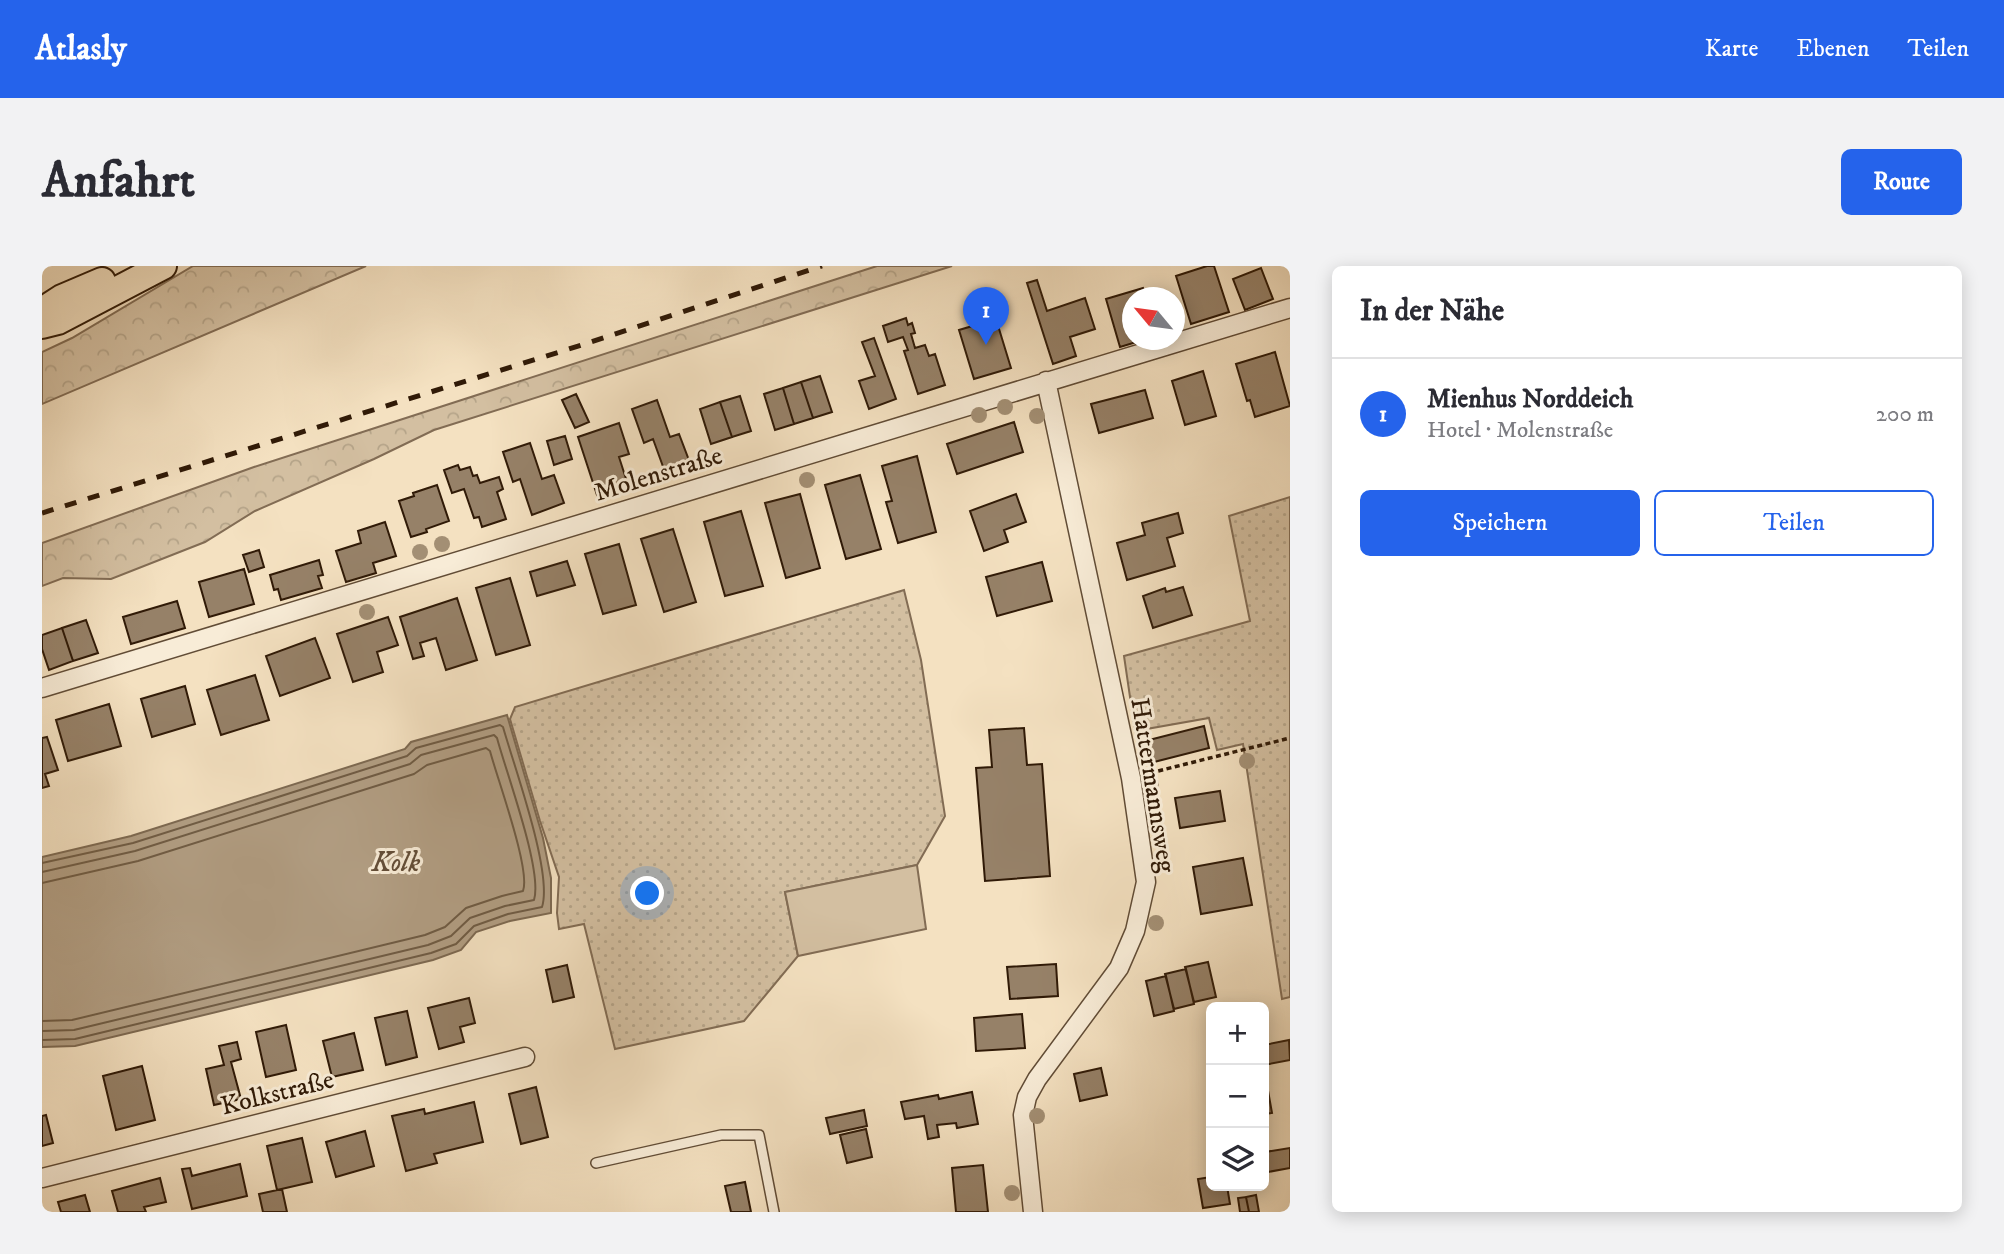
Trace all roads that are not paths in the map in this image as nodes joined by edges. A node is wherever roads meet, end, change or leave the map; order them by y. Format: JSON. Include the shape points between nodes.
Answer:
{"nodes":[{"id":1,"x":139,"y":266,"type":"edge"},
{"id":2,"x":163,"y":266,"type":"edge"},
{"id":3,"x":49,"y":301,"type":"edge"},
{"id":4,"x":1290,"y":308,"type":"edge"},
{"id":5,"x":42,"y":325,"type":"edge"},
{"id":6,"x":1046,"y":381,"type":"junction"},
{"id":7,"x":42,"y":688,"type":"edge"},
{"id":8,"x":525,"y":1056,"type":"dead end"},
{"id":9,"x":596,"y":1163,"type":"dead end"},
{"id":10,"x":42,"y":1178,"type":"edge"},
{"id":11,"x":774,"y":1212,"type":"edge"},
{"id":12,"x":1033,"y":1212,"type":"edge"}],
"edges":[{"from":1,"to":3,"type":"main road"},
{"from":2,"to":5,"type":"main road"},
{"from":4,"to":6,"type":"street","name":"Molenstraße"},
{"from":6,"to":7,"type":"street","name":"Molenstraße"},
{"from":6,"to":12,"type":"street","name":"Hattermannsweg","via":[[1131,778],[1146,882],[1135,931],[1114,977],[1027,1097],[1023,1115]]},
{"from":8,"to":10,"type":"street","name":"Kolkstraße"},
{"from":9,"to":11,"type":"lane","via":[[721,1135],[759,1135]]}]}
